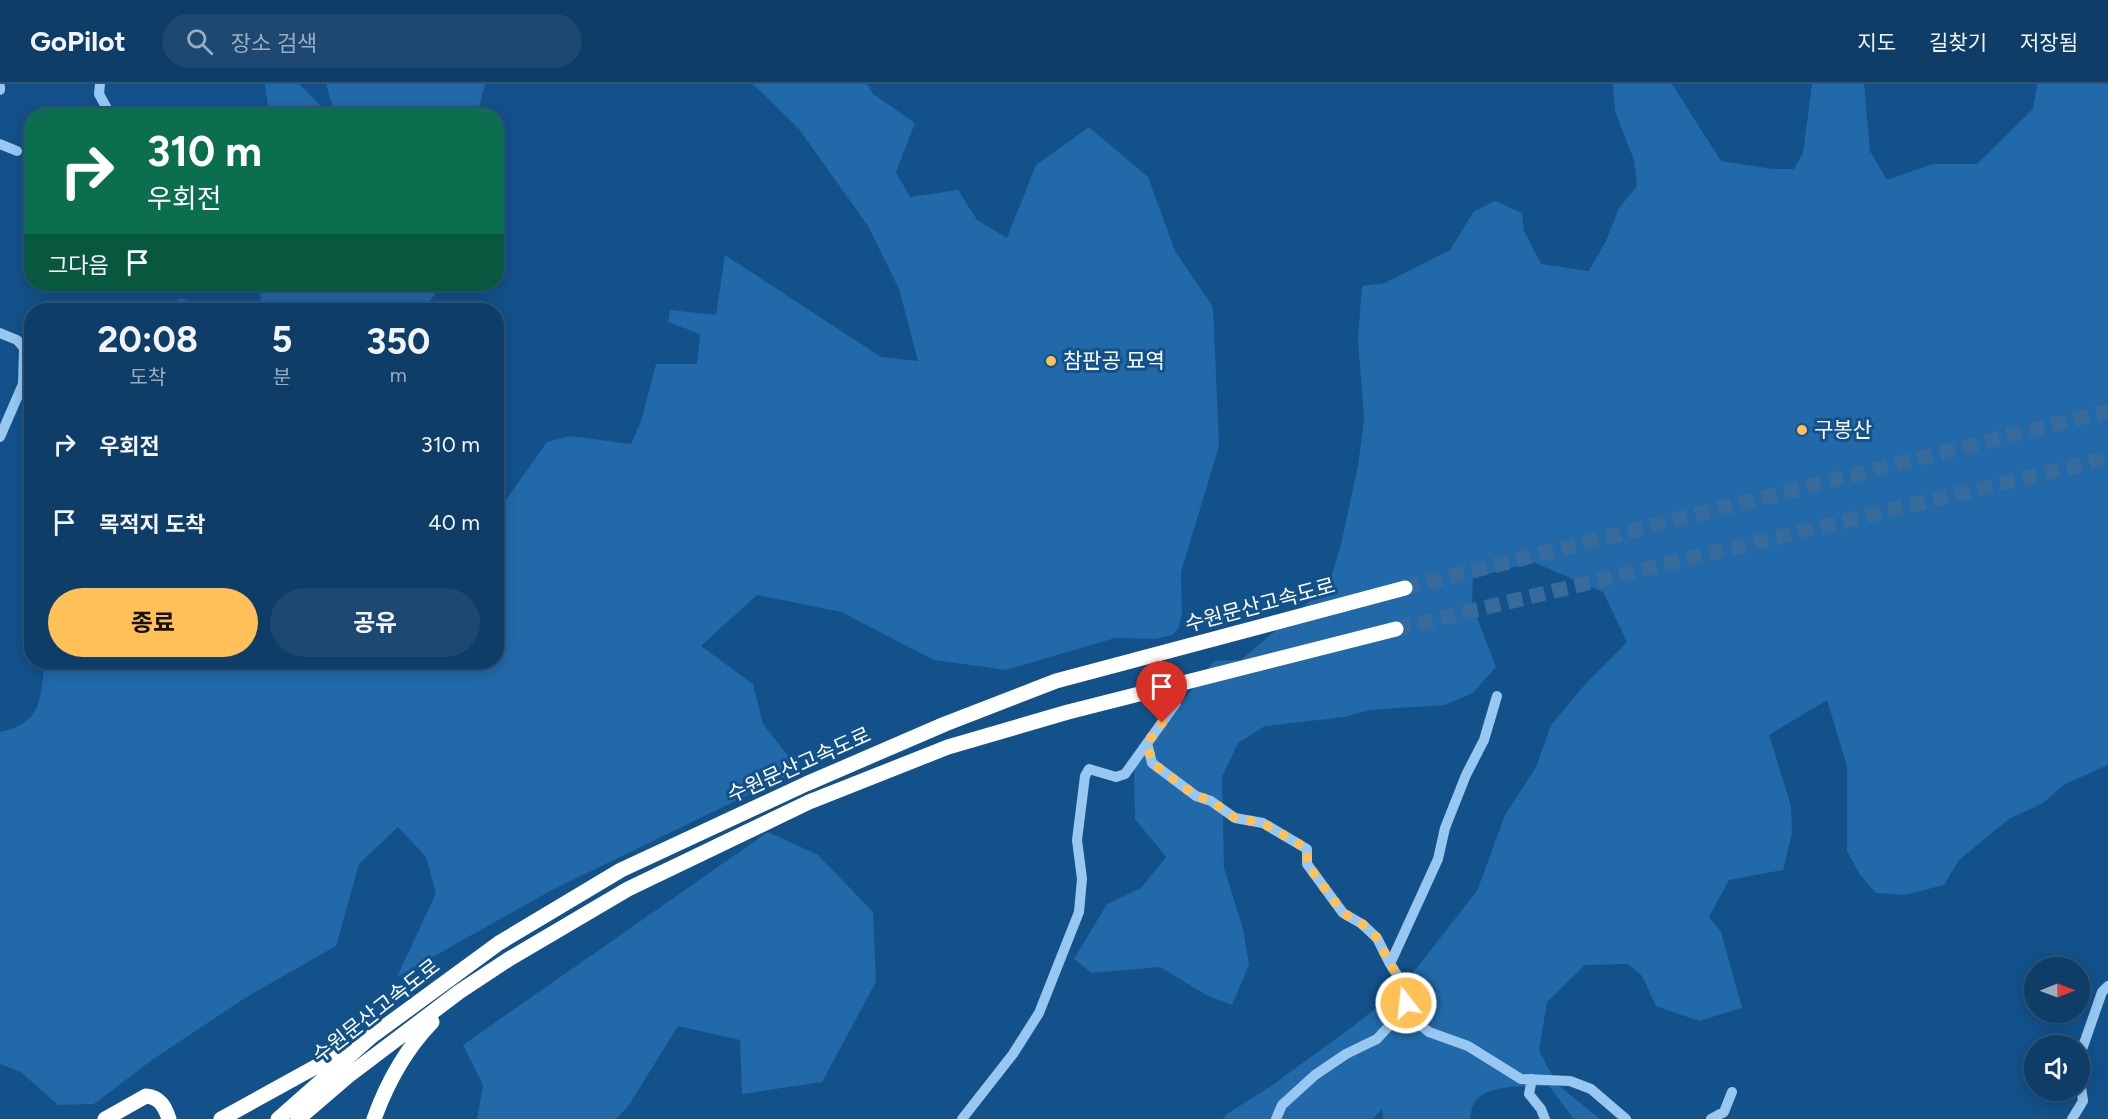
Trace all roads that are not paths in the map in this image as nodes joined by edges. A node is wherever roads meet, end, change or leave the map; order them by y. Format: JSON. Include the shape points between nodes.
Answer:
{"nodes":[{"id":1,"x":100,"y":84,"type":"edge"},
{"id":2,"x":107,"y":108,"type":"edge"},
{"id":3,"x":0,"y":144,"type":"edge"},
{"id":4,"x":17,"y":151,"type":"dead end"},
{"id":5,"x":0,"y":333,"type":"edge"},
{"id":6,"x":0,"y":437,"type":"edge"},
{"id":7,"x":1405,"y":588,"type":"tunnel mouth"},
{"id":8,"x":1396,"y":629,"type":"tunnel mouth"},
{"id":9,"x":1497,"y":696,"type":"dead end"},
{"id":10,"x":1176,"y":703,"type":"dead end"},
{"id":11,"x":1147,"y":743,"type":"junction"},
{"id":12,"x":1390,"y":964,"type":"junction"},
{"id":13,"x":2108,"y":986,"type":"edge"},
{"id":14,"x":459,"y":992,"type":"junction"},
{"id":15,"x":1401,"y":1010,"type":"junction"},
{"id":16,"x":2087,"y":1035,"type":"edge"},
{"id":17,"x":372,"y":1036,"type":"junction"},
{"id":18,"x":1532,"y":1079,"type":"junction"},
{"id":19,"x":1732,"y":1092,"type":"dead end"},
{"id":20,"x":2082,"y":1101,"type":"edge"},
{"id":21,"x":105,"y":1119,"type":"edge"},
{"id":22,"x":169,"y":1119,"type":"edge"},
{"id":23,"x":221,"y":1119,"type":"edge"},
{"id":24,"x":278,"y":1119,"type":"edge"},
{"id":25,"x":298,"y":1119,"type":"edge"},
{"id":26,"x":374,"y":1119,"type":"edge"},
{"id":27,"x":962,"y":1119,"type":"edge"},
{"id":28,"x":1276,"y":1119,"type":"edge"},
{"id":29,"x":1545,"y":1119,"type":"edge"},
{"id":30,"x":1626,"y":1119,"type":"edge"},
{"id":31,"x":1711,"y":1119,"type":"edge"},
{"id":32,"x":2072,"y":1119,"type":"edge"}],
"edges":[{"from":1,"to":2,"type":"street","via":[[99,94]]},
{"from":3,"to":4,"type":"street"},
{"from":5,"to":6,"type":"street","via":[[17,340],[24,348],[23,384]]},
{"from":7,"to":17,"type":"highway","name":"수원문산고속도로","via":[[1056,681],[827,775],[621,870],[499,944]]},
{"from":8,"to":14,"type":"highway","name":"수원문산고속도로","via":[[1068,712],[948,747],[809,802],[628,889]]},
{"from":9,"to":12,"type":"street","via":[[1484,740],[1445,828],[1438,859]]},
{"from":10,"to":11,"type":"street"},
{"from":11,"to":12,"type":"street","via":[[1152,763],[1196,796],[1211,801],[1235,818],[1263,823],[1307,849],[1307,864],[1343,913],[1377,938]]},
{"from":11,"to":27,"type":"street","via":[[1125,774],[1116,777],[1089,769],[1084,776],[1077,840],[1082,879],[1080,912],[1039,1013]]},
{"from":12,"to":15,"type":"street","via":[[1406,988]]},
{"from":13,"to":16,"type":"street","via":[[2102,992]]},
{"from":14,"to":25,"type":"highway","name":"수원문산고속도로"},
{"from":14,"to":26,"type":"highway","via":[[419,1035],[399,1064]]},
{"from":15,"to":18,"type":"street","via":[[1429,1032],[1468,1047],[1521,1079]]},
{"from":15,"to":28,"type":"street","via":[[1377,1040],[1346,1053],[1315,1075],[1282,1105]]},
{"from":17,"to":23,"type":"highway"},
{"from":17,"to":24,"type":"highway","name":"수원문산고속도로"},
{"from":18,"to":29,"type":"street","via":[[1529,1094]]},
{"from":18,"to":30,"type":"street","via":[[1570,1080],[1591,1089]]},
{"from":19,"to":31,"type":"street","via":[[1724,1112]]},
{"from":20,"to":32,"type":"street"},
{"from":21,"to":22,"type":"highway","via":[[152,1096]]}]}
